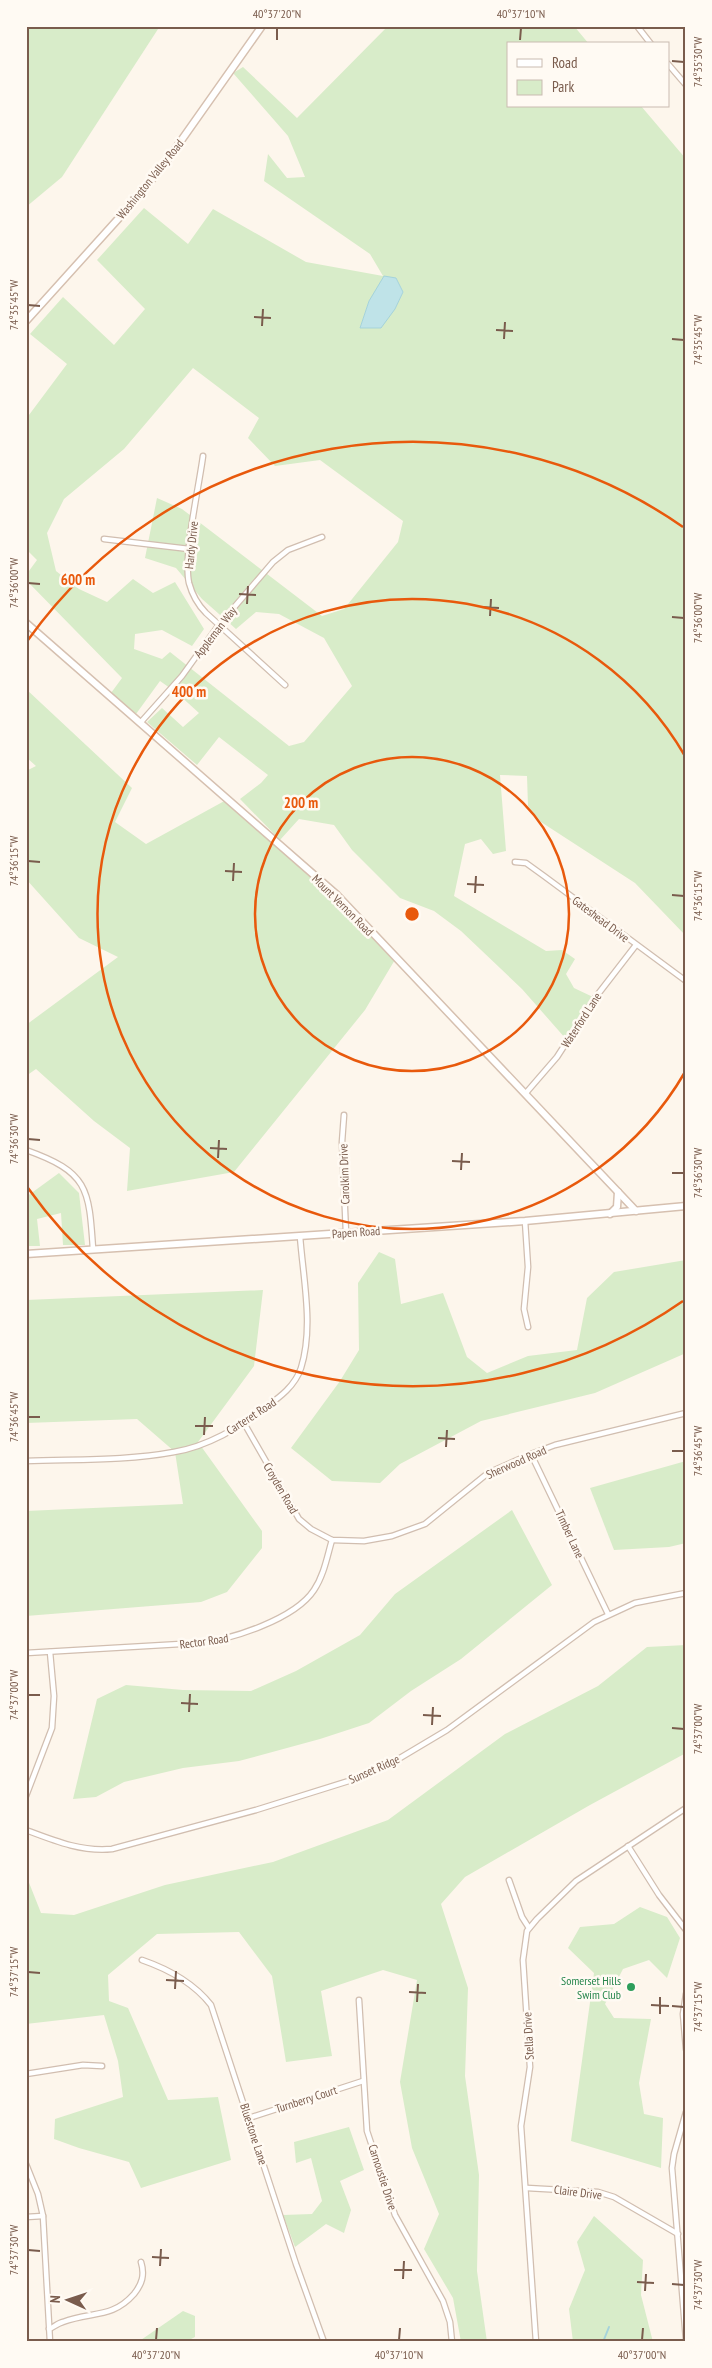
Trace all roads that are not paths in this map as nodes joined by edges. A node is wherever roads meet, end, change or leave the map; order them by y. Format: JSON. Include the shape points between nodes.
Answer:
{"nodes":[{"id":1,"x":262,"y":26,"type":"edge"},
{"id":2,"x":636,"y":26,"type":"edge"},
{"id":3,"x":650,"y":42,"type":"edge"},
{"id":4,"x":670,"y":66,"type":"edge"},
{"id":5,"x":686,"y":85,"type":"edge"},
{"id":6,"x":26,"y":321,"type":"edge"},
{"id":7,"x":203,"y":456,"type":"dead end"},
{"id":8,"x":322,"y":537,"type":"dead end"},
{"id":9,"x":104,"y":539,"type":"dead end"},
{"id":10,"x":189,"y":549,"type":"junction"},
{"id":11,"x":26,"y":623,"type":"edge"},
{"id":12,"x":218,"y":626,"type":"junction"},
{"id":13,"x":285,"y":685,"type":"dead end"},
{"id":14,"x":141,"y":722,"type":"junction"},
{"id":15,"x":515,"y":862,"type":"dead end"},
{"id":16,"x":636,"y":945,"type":"junction"},
{"id":17,"x":686,"y":981,"type":"edge"},
{"id":18,"x":525,"y":1094,"type":"junction"},
{"id":19,"x":344,"y":1115,"type":"dead end"},
{"id":20,"x":26,"y":1150,"type":"edge"},
{"id":21,"x":618,"y":1192,"type":"junction"},
{"id":22,"x":686,"y":1206,"type":"edge"},
{"id":23,"x":636,"y":1211,"type":"junction"},
{"id":24,"x":610,"y":1214,"type":"junction"},
{"id":25,"x":525,"y":1222,"type":"junction"},
{"id":26,"x":346,"y":1233,"type":"junction"},
{"id":27,"x":300,"y":1236,"type":"junction"},
{"id":28,"x":93,"y":1249,"type":"junction"},
{"id":29,"x":26,"y":1254,"type":"edge"},
{"id":30,"x":528,"y":1327,"type":"dead end"},
{"id":31,"x":686,"y":1413,"type":"edge"},
{"id":32,"x":244,"y":1423,"type":"junction"},
{"id":33,"x":531,"y":1454,"type":"junction"},
{"id":34,"x":26,"y":1461,"type":"edge"},
{"id":35,"x":332,"y":1540,"type":"junction"},
{"id":36,"x":686,"y":1593,"type":"edge"},
{"id":37,"x":608,"y":1614,"type":"junction"},
{"id":38,"x":50,"y":1652,"type":"junction"},
{"id":39,"x":26,"y":1653,"type":"edge"},
{"id":40,"x":26,"y":1796,"type":"edge"},
{"id":41,"x":686,"y":1808,"type":"edge"},
{"id":42,"x":26,"y":1830,"type":"edge"},
{"id":43,"x":628,"y":1846,"type":"junction"},
{"id":44,"x":509,"y":1880,"type":"dead end"},
{"id":45,"x":529,"y":1928,"type":"junction"},
{"id":46,"x":686,"y":1930,"type":"edge"},
{"id":47,"x":142,"y":1960,"type":"dead end"},
{"id":48,"x":686,"y":1994,"type":"edge"},
{"id":49,"x":359,"y":2000,"type":"dead end"},
{"id":50,"x":686,"y":2049,"type":"edge"},
{"id":51,"x":102,"y":2066,"type":"dead end"},
{"id":52,"x":26,"y":2074,"type":"edge"},
{"id":53,"x":363,"y":2081,"type":"junction"},
{"id":54,"x":686,"y":2112,"type":"edge"},
{"id":55,"x":249,"y":2118,"type":"junction"},
{"id":56,"x":26,"y":2164,"type":"edge"},
{"id":57,"x":527,"y":2188,"type":"junction"},
{"id":58,"x":43,"y":2216,"type":"junction"},
{"id":59,"x":26,"y":2217,"type":"edge"},
{"id":60,"x":678,"y":2237,"type":"junction"},
{"id":61,"x":686,"y":2237,"type":"edge"},
{"id":62,"x":141,"y":2262,"type":"dead end"},
{"id":63,"x":49,"y":2329,"type":"junction"},
{"id":64,"x":686,"y":2340,"type":"edge"},
{"id":65,"x":50,"y":2342,"type":"edge"},
{"id":66,"x":324,"y":2342,"type":"edge"},
{"id":67,"x":452,"y":2342,"type":"edge"},
{"id":68,"x":536,"y":2342,"type":"edge"}],
"edges":[{"from":1,"to":6,"type":"street","name":"Washington Valley Road","via":[[166,162]]},
{"from":2,"to":3,"type":"street"},
{"from":4,"to":5,"type":"street"},
{"from":7,"to":10,"type":"street","name":"Hardy Drive"},
{"from":8,"to":12,"type":"street","name":"Appleman Way","via":[[281,555]]},
{"from":9,"to":10,"type":"street"},
{"from":10,"to":12,"type":"street","name":"Hardy Drive","via":[[189,583],[200,607]]},
{"from":11,"to":14,"type":"street","name":"Mount Vernon Road"},
{"from":12,"to":13,"type":"street","name":"Hardy Drive"},
{"from":12,"to":14,"type":"street","name":"Appleman Way","via":[[182,676]]},
{"from":14,"to":18,"type":"street","name":"Mount Vernon Road","via":[[337,895]]},
{"from":15,"to":16,"type":"street","name":"Gateshead Drive","via":[[526,864],[544,876]]},
{"from":16,"to":17,"type":"street","name":"Gateshead Drive"},
{"from":16,"to":18,"type":"street","name":"Waterford Lane","via":[[595,998],[557,1057]]},
{"from":18,"to":21,"type":"street","name":"Mount Vernon Road"},
{"from":19,"to":26,"type":"street","name":"Carolkim Drive"},
{"from":20,"to":28,"type":"street","via":[[65,1167],[83,1186],[90,1208]]},
{"from":21,"to":23,"type":"street","name":"Mount Vernon Road"},
{"from":21,"to":24,"type":"street","via":[[617,1207]]},
{"from":22,"to":23,"type":"street","name":"Papen Road"},
{"from":23,"to":24,"type":"street","name":"Papen Road"},
{"from":24,"to":25,"type":"street","name":"Papen Road"},
{"from":25,"to":26,"type":"street","name":"Papen Road"},
{"from":25,"to":30,"type":"street","via":[[528,1267],[524,1309]]},
{"from":26,"to":27,"type":"street","name":"Papen Road"},
{"from":27,"to":28,"type":"street","name":"Papen Road"},
{"from":27,"to":32,"type":"street","name":"Carteret Road","via":[[306,1312],[306,1349],[300,1370],[282,1395]]},
{"from":28,"to":29,"type":"street","name":"Papen Road"},
{"from":31,"to":33,"type":"street","name":"Sherwood Road","via":[[555,1445]]},
{"from":32,"to":34,"type":"street","name":"Carteret Road","via":[[218,1437],[175,1452]]},
{"from":32,"to":35,"type":"street","name":"Croyden Road","via":[[300,1519]]},
{"from":33,"to":35,"type":"street","name":"Sherwood Road","via":[[488,1473],[435,1517],[414,1529],[364,1541]]},
{"from":33,"to":37,"type":"street","name":"Timber Lane"},
{"from":35,"to":38,"type":"street","name":"Rector Road","via":[[323,1571],[310,1596],[287,1613],[245,1633],[213,1642]]},
{"from":36,"to":37,"type":"street","name":"Sunset Ridge","via":[[636,1603]]},
{"from":37,"to":42,"type":"street","name":"Sunset Ridge","via":[[425,1744],[355,1779],[112,1849],[90,1850]]},
{"from":38,"to":39,"type":"street","name":"Rector Road"},
{"from":38,"to":40,"type":"street","via":[[54,1696],[52,1728]]},
{"from":41,"to":43,"type":"street"},
{"from":43,"to":45,"type":"street","via":[[575,1882]]},
{"from":43,"to":46,"type":"street"},
{"from":44,"to":45,"type":"street","via":[[522,1918]]},
{"from":45,"to":57,"type":"street","name":"Stella Drive","via":[[523,1960],[530,2067],[521,2126]]},
{"from":47,"to":55,"type":"street","name":"Bluestone Lane","via":[[178,1975],[211,2005]]},
{"from":48,"to":50,"type":"street","via":[[683,2014]]},
{"from":49,"to":53,"type":"street","name":"Carnoustie Drive"},
{"from":51,"to":52,"type":"street","via":[[83,2065]]},
{"from":53,"to":55,"type":"street","name":"Turnberry Court"},
{"from":53,"to":67,"type":"street","name":"Carnoustie Drive","via":[[367,2131],[390,2203],[443,2301]]},
{"from":54,"to":60,"type":"street","via":[[672,2168]]},
{"from":55,"to":66,"type":"street","name":"Bluestone Lane"},
{"from":56,"to":58,"type":"street"},
{"from":57,"to":60,"type":"street","name":"Claire Drive","via":[[598,2192],[614,2197]]},
{"from":57,"to":68,"type":"street","name":"Stella Drive"},
{"from":58,"to":59,"type":"street"},
{"from":58,"to":63,"type":"street"},
{"from":60,"to":61,"type":"street"},
{"from":60,"to":64,"type":"street"},
{"from":62,"to":63,"type":"street","via":[[143,2278],[139,2288],[126,2302],[107,2313],[64,2321]]},
{"from":63,"to":65,"type":"street"}]}
